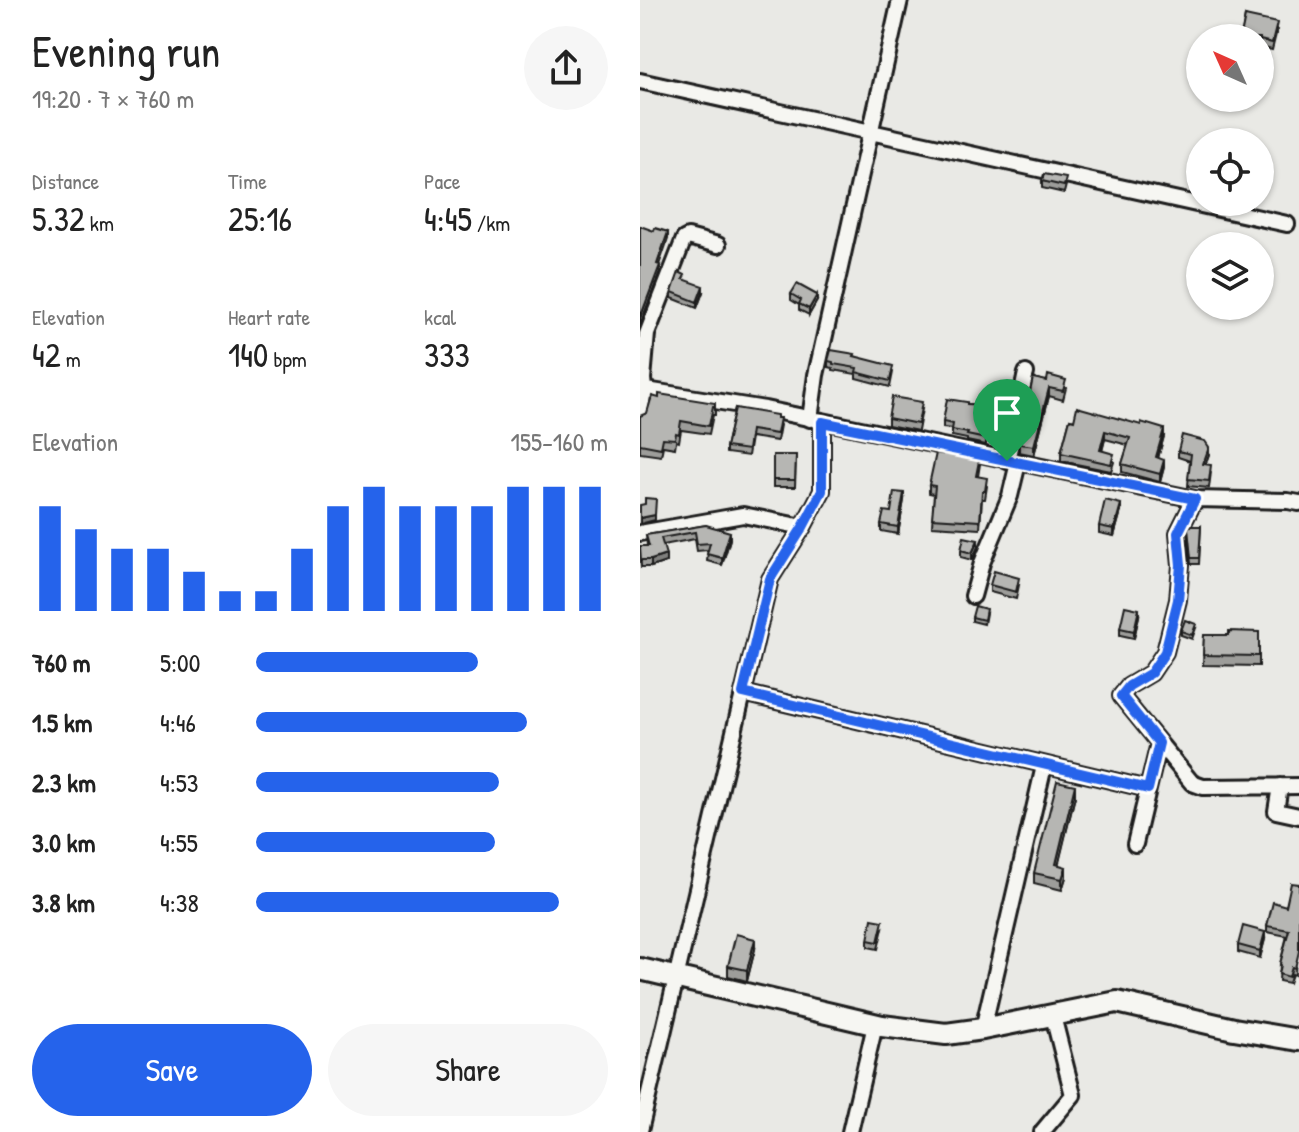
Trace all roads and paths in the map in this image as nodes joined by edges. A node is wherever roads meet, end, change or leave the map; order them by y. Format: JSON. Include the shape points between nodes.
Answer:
{"nodes":[{"id":1,"x":900,"y":0,"type":"edge"},
{"id":2,"x":640,"y":81,"type":"edge"},
{"id":3,"x":869,"y":133,"type":"junction"},
{"id":4,"x":1287,"y":224,"type":"dead end"},
{"id":5,"x":718,"y":245,"type":"dead end"},
{"id":6,"x":1026,"y":373,"type":"dead end"},
{"id":7,"x":642,"y":389,"type":"edge"},
{"id":8,"x":640,"y":415,"type":"edge"},
{"id":9,"x":816,"y":421,"type":"junction"},
{"id":10,"x":1012,"y":462,"type":"junction"},
{"id":11,"x":1195,"y":499,"type":"junction"},
{"id":12,"x":1299,"y":503,"type":"edge"},
{"id":13,"x":803,"y":527,"type":"junction"},
{"id":14,"x":640,"y":533,"type":"edge"},
{"id":15,"x":973,"y":596,"type":"dead end"},
{"id":16,"x":743,"y":693,"type":"junction"},
{"id":17,"x":1159,"y":743,"type":"junction"},
{"id":18,"x":1044,"y":766,"type":"junction"},
{"id":19,"x":1280,"y":786,"type":"junction"},
{"id":20,"x":1299,"y":786,"type":"edge"},
{"id":21,"x":1148,"y":789,"type":"junction"},
{"id":22,"x":1299,"y":816,"type":"edge"},
{"id":23,"x":1135,"y":844,"type":"dead end"},
{"id":24,"x":640,"y":969,"type":"edge"},
{"id":25,"x":676,"y":978,"type":"junction"},
{"id":26,"x":1053,"y":1016,"type":"junction"},
{"id":27,"x":875,"y":1025,"type":"junction"},
{"id":28,"x":983,"y":1029,"type":"junction"},
{"id":29,"x":1299,"y":1040,"type":"edge"},
{"id":30,"x":640,"y":1131,"type":"edge"},
{"id":31,"x":850,"y":1132,"type":"edge"},
{"id":32,"x":1042,"y":1132,"type":"edge"}],
"edges":[{"from":1,"to":3,"type":"street"},
{"from":2,"to":3,"type":"street"},
{"from":3,"to":4,"type":"street"},
{"from":3,"to":9,"type":"street","via":[[816,375]]},
{"from":5,"to":7,"type":"street","via":[[684,239],[647,334]]},
{"from":6,"to":10,"type":"street"},
{"from":7,"to":8,"type":"street"},
{"from":7,"to":9,"type":"street"},
{"from":9,"to":10,"type":"street"},
{"from":9,"to":13,"type":"street","via":[[822,491]]},
{"from":10,"to":11,"type":"street"},
{"from":10,"to":15,"type":"street","via":[[1010,496]]},
{"from":11,"to":12,"type":"street"},
{"from":11,"to":17,"type":"street","via":[[1178,533],[1178,600],[1165,652],[1151,673],[1121,696]]},
{"from":13,"to":14,"type":"street","via":[[743,515]]},
{"from":13,"to":16,"type":"street","via":[[770,579]]},
{"from":16,"to":18,"type":"street"},
{"from":16,"to":25,"type":"street"},
{"from":17,"to":19,"type":"street","via":[[1192,783],[1203,787]]},
{"from":17,"to":21,"type":"street"},
{"from":18,"to":21,"type":"street"},
{"from":18,"to":28,"type":"street"},
{"from":19,"to":20,"type":"street"},
{"from":19,"to":22,"type":"street","via":[[1276,811]]},
{"from":21,"to":23,"type":"street"},
{"from":24,"to":25,"type":"street"},
{"from":25,"to":27,"type":"street"},
{"from":25,"to":30,"type":"street"},
{"from":26,"to":28,"type":"street"},
{"from":26,"to":29,"type":"street","via":[[1117,1002]]},
{"from":26,"to":32,"type":"street","via":[[1073,1095]]},
{"from":27,"to":28,"type":"street","via":[[946,1034]]},
{"from":27,"to":31,"type":"street"}]}
